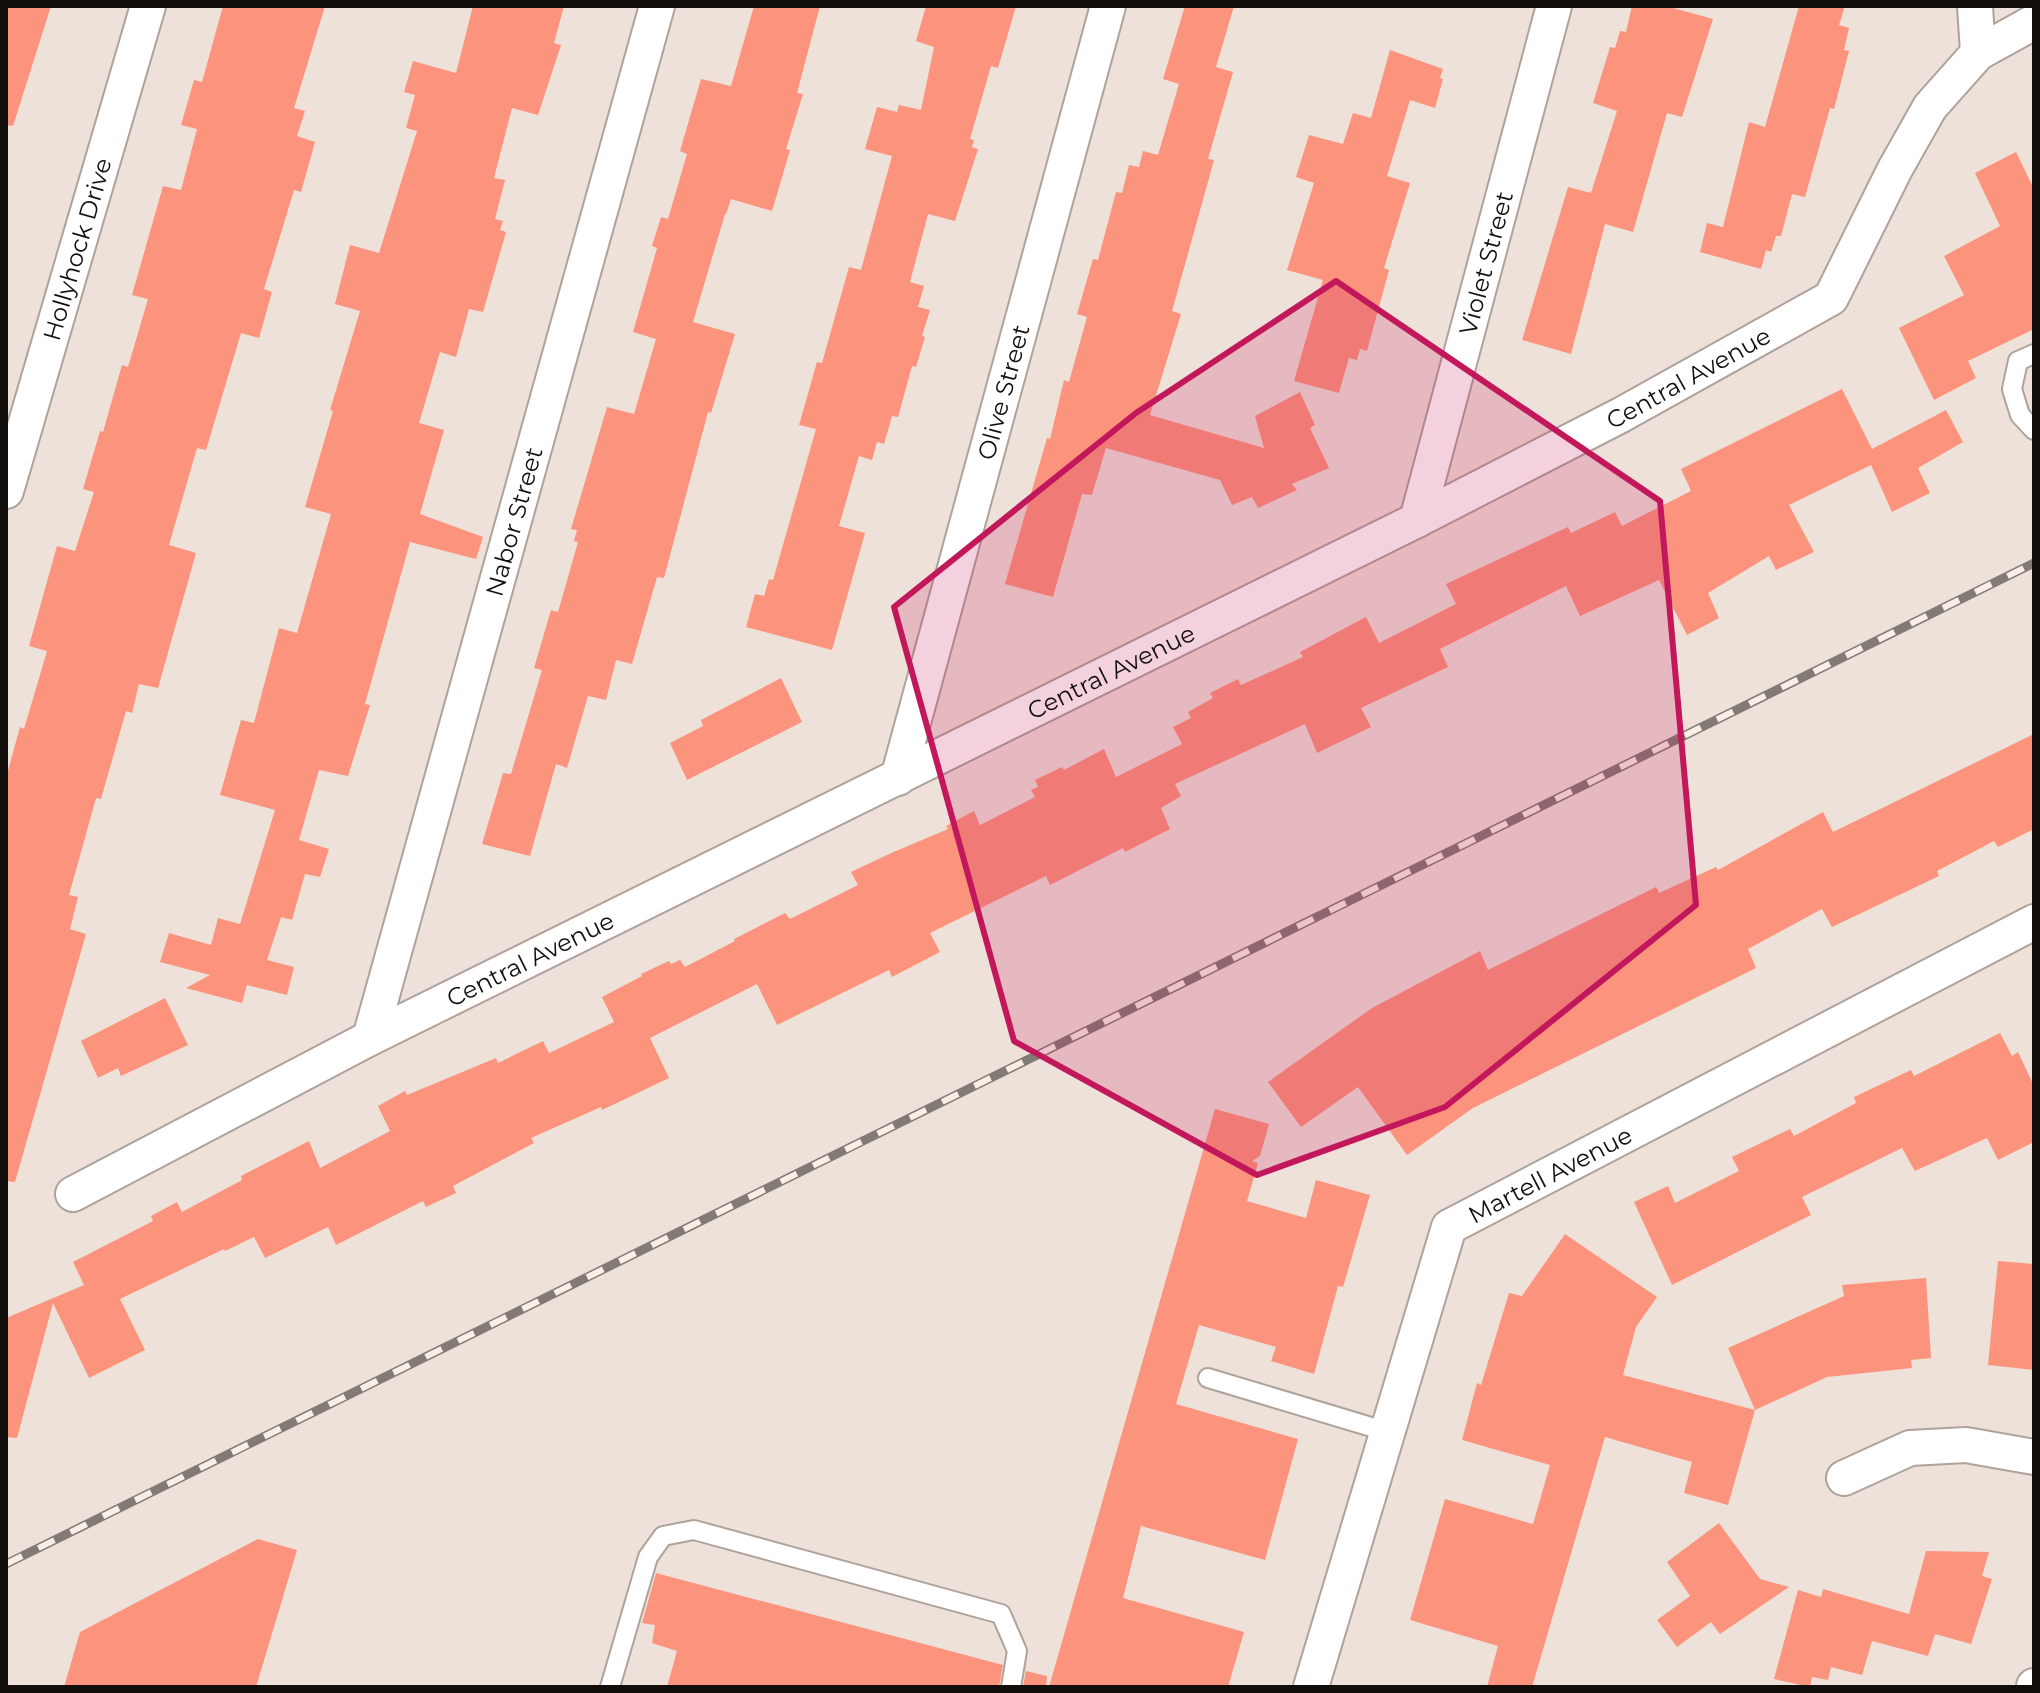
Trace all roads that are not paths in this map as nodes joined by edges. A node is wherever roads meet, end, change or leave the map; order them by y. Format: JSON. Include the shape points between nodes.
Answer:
{"nodes":[{"id":1,"x":148,"y":6,"type":"edge"},
{"id":2,"x":657,"y":6,"type":"edge"},
{"id":3,"x":1108,"y":6,"type":"edge"},
{"id":4,"x":1554,"y":6,"type":"edge"},
{"id":5,"x":1975,"y":6,"type":"edge"},
{"id":6,"x":2034,"y":22,"type":"edge"},
{"id":7,"x":1978,"y":53,"type":"junction"},
{"id":8,"x":2034,"y":354,"type":"edge"},
{"id":9,"x":2034,"y":430,"type":"edge"},
{"id":10,"x":6,"y":491,"type":"edge"},
{"id":11,"x":1417,"y":520,"type":"junction"},
{"id":12,"x":898,"y":778,"type":"junction"},
{"id":13,"x":2034,"y":922,"type":"edge"},
{"id":14,"x":370,"y":1038,"type":"junction"},
{"id":15,"x":73,"y":1194,"type":"dead end"},
{"id":16,"x":1208,"y":1378,"type":"dead end"},
{"id":17,"x":1388,"y":1432,"type":"junction"},
{"id":18,"x":2034,"y":1457,"type":"edge"},
{"id":19,"x":1844,"y":1478,"type":"dead end"},
{"id":20,"x":610,"y":1687,"type":"edge"},
{"id":21,"x":1011,"y":1687,"type":"edge"},
{"id":22,"x":1311,"y":1687,"type":"edge"}],
"edges":[{"from":1,"to":10,"type":"street","name":"Hollyhock Drive"},
{"from":2,"to":14,"type":"street","name":"Nabor Street"},
{"from":3,"to":12,"type":"street","name":"Olive Street"},
{"from":4,"to":11,"type":"street","name":"Violet Street"},
{"from":5,"to":7,"type":"street"},
{"from":6,"to":7,"type":"street","name":"Central Avenue"},
{"from":7,"to":11,"type":"street","name":"Central Avenue","via":[[1930,107],[1831,298]]},
{"from":8,"to":9,"type":"lane","via":[[2018,361],[2012,389],[2020,415]]},
{"from":11,"to":12,"type":"street","name":"Central Avenue"},
{"from":12,"to":14,"type":"street","name":"Central Avenue"},
{"from":13,"to":17,"type":"street","name":"Martell Avenue","via":[[1449,1227]]},
{"from":14,"to":15,"type":"street","name":"Central Avenue"},
{"from":16,"to":17,"type":"lane"},
{"from":17,"to":22,"type":"street","name":"Martell Avenue"},
{"from":18,"to":19,"type":"street","via":[[1966,1445],[1910,1448]]},
{"from":20,"to":21,"type":"lane","via":[[648,1557],[663,1536],[694,1530],[1001,1614],[1017,1651]]}]}
